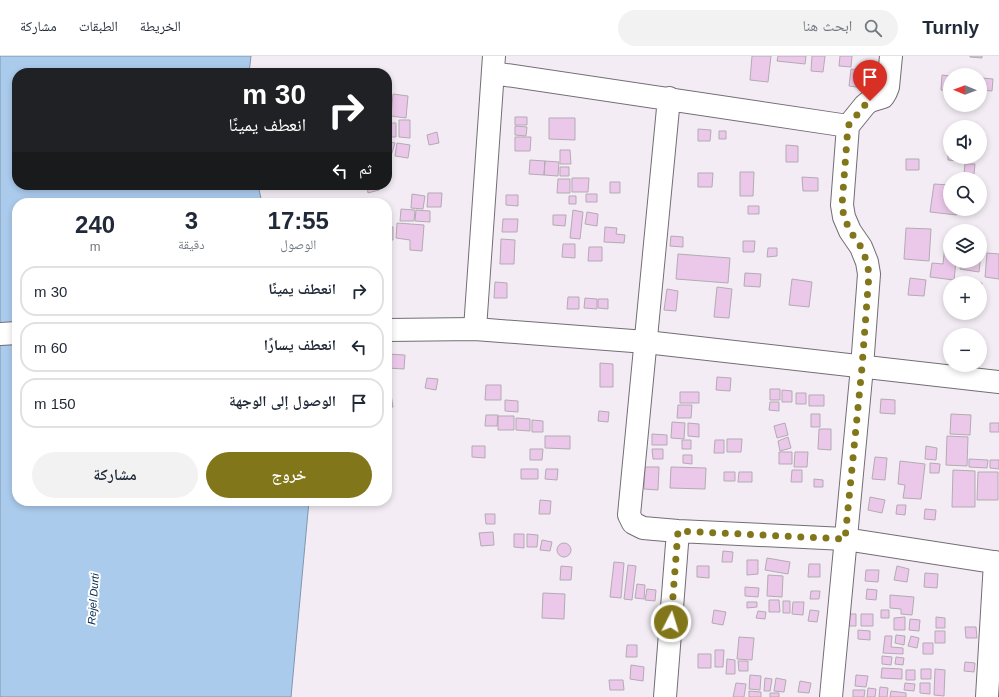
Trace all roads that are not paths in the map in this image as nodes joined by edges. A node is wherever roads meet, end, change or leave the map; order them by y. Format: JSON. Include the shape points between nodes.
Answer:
{"nodes":[{"id":1,"x":891,"y":56,"type":"edge"},
{"id":2,"x":494,"y":64,"type":"edge"},
{"id":3,"x":669,"y":98,"type":"junction"},
{"id":4,"x":848,"y":126,"type":"junction"},
{"id":5,"x":475,"y":329,"type":"junction"},
{"id":6,"x":392,"y":330,"type":"edge"},
{"id":7,"x":0,"y":334,"type":"edge"},
{"id":8,"x":12,"y":334,"type":"edge"},
{"id":9,"x":646,"y":342,"type":"junction"},
{"id":10,"x":862,"y":367,"type":"junction"},
{"id":11,"x":999,"y":382,"type":"edge"},
{"id":12,"x":678,"y":531,"type":"junction"},
{"id":13,"x":845,"y":539,"type":"junction"},
{"id":14,"x":997,"y":563,"type":"edge"},
{"id":15,"x":665,"y":697,"type":"edge"},
{"id":16,"x":831,"y":697,"type":"edge"},
{"id":17,"x":987,"y":697,"type":"edge"}],
"edges":[{"from":1,"to":4,"type":"street","via":[[888,87],[883,97],[865,105]]},
{"from":2,"to":3,"type":"street"},
{"from":2,"to":5,"type":"street"},
{"from":3,"to":4,"type":"street"},
{"from":3,"to":9,"type":"street"},
{"from":4,"to":10,"type":"street","via":[[842,205],[844,217],[861,247],[869,274]]},
{"from":5,"to":6,"type":"street"},
{"from":5,"to":9,"type":"street"},
{"from":7,"to":8,"type":"street"},
{"from":9,"to":10,"type":"street"},
{"from":9,"to":12,"type":"street","via":[[629,515],[633,523],[643,528]]},
{"from":10,"to":11,"type":"street"},
{"from":10,"to":13,"type":"street"},
{"from":12,"to":13,"type":"street"},
{"from":12,"to":15,"type":"street"},
{"from":13,"to":14,"type":"street"},
{"from":13,"to":16,"type":"street"},
{"from":14,"to":17,"type":"street"}]}
